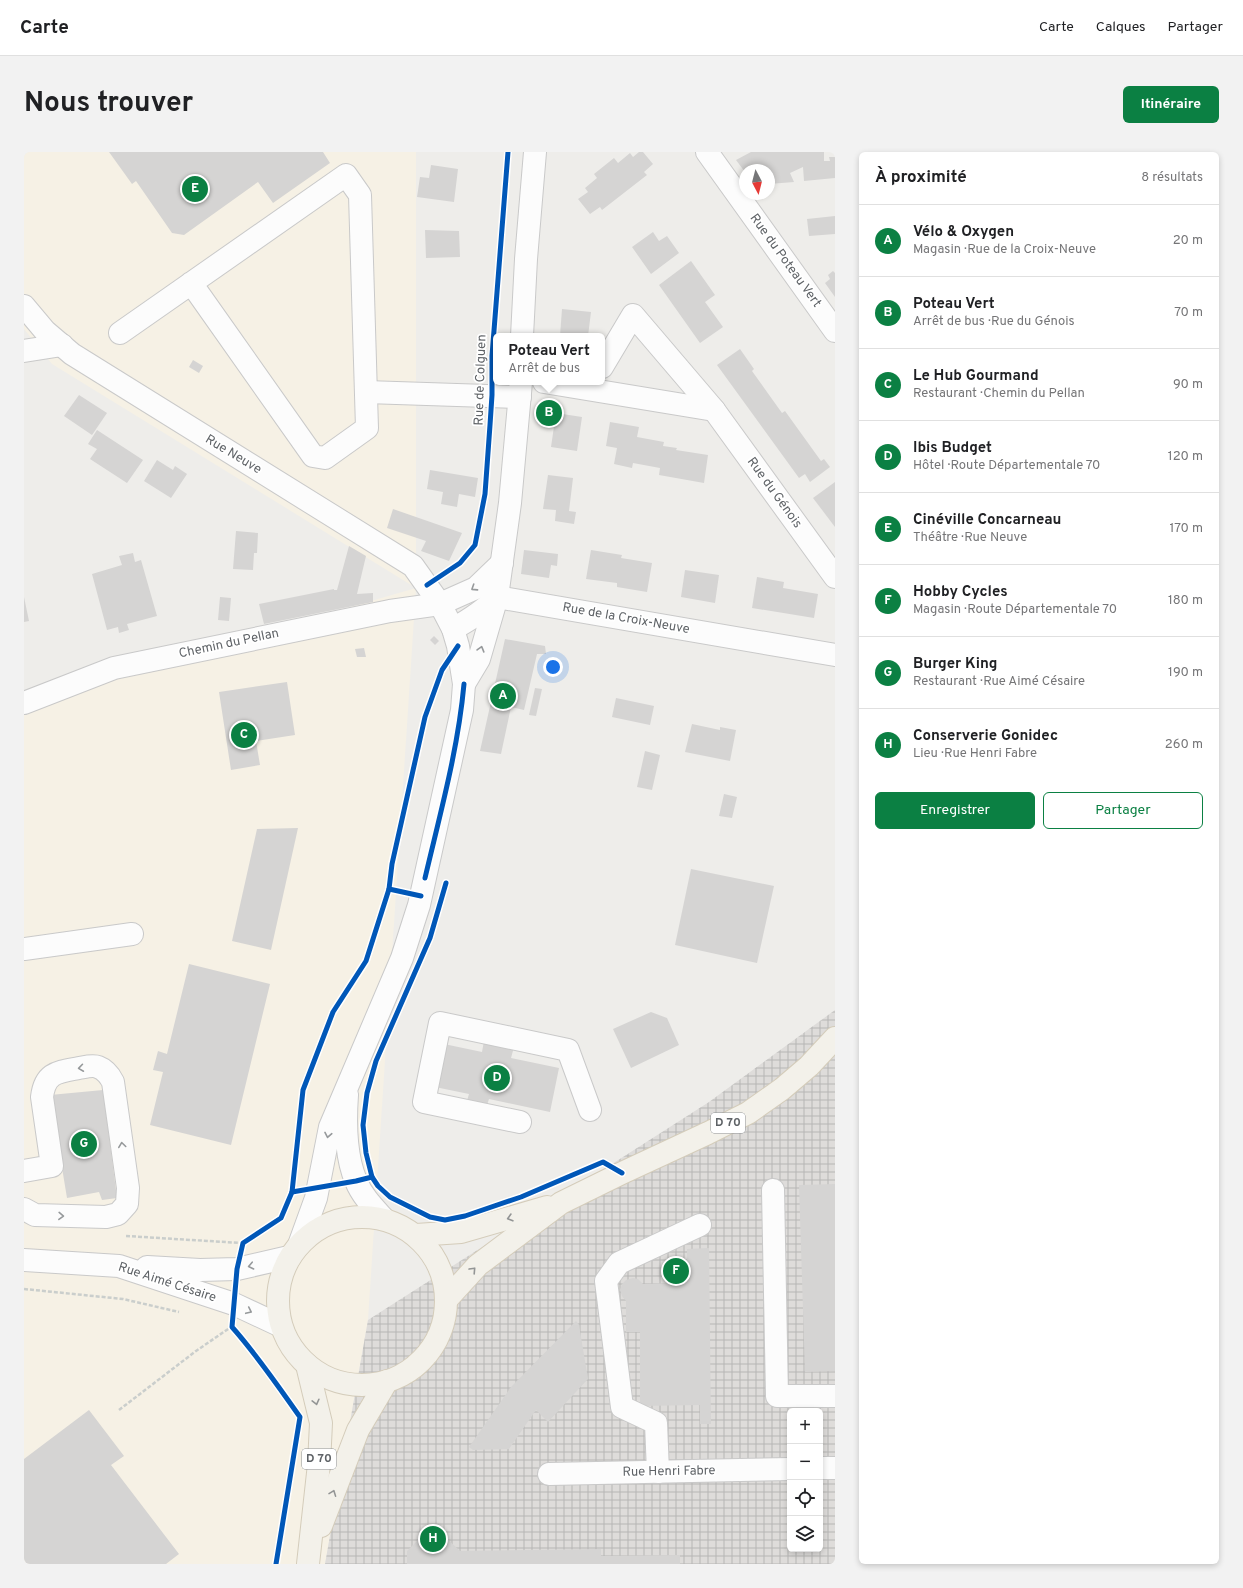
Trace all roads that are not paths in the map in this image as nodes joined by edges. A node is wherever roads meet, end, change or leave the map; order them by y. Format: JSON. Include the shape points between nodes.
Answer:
{"nodes":[{"id":1,"x":535,"y":152,"type":"edge"},
{"id":2,"x":707,"y":152,"type":"edge"},
{"id":3,"x":191,"y":283,"type":"junction"},
{"id":4,"x":24,"y":306,"type":"edge"},
{"id":5,"x":835,"y":331,"type":"edge"},
{"id":6,"x":120,"y":333,"type":"dead end"},
{"id":7,"x":522,"y":333,"type":"edge"},
{"id":8,"x":62,"y":346,"type":"junction"},
{"id":9,"x":24,"y":351,"type":"edge"},
{"id":10,"x":605,"y":362,"type":"edge"},
{"id":11,"x":591,"y":385,"type":"edge"},
{"id":12,"x":520,"y":389,"type":"edge"},
{"id":13,"x":366,"y":392,"type":"junction"},
{"id":14,"x":714,"y":410,"type":"junction"},
{"id":15,"x":502,"y":563,"type":"junction"},
{"id":16,"x":835,"y":576,"type":"edge"},
{"id":17,"x":497,"y":597,"type":"junction"},
{"id":18,"x":440,"y":604,"type":"junction"},
{"id":19,"x":452,"y":629,"type":"junction"},
{"id":20,"x":835,"y":655,"type":"edge"},
{"id":21,"x":464,"y":684,"type":"junction"},
{"id":22,"x":24,"y":702,"type":"edge"},
{"id":23,"x":132,"y":934,"type":"dead end"},
{"id":24,"x":24,"y":949,"type":"edge"},
{"id":25,"x":835,"y":1038,"type":"edge"},
{"id":26,"x":348,"y":1086,"type":"junction"},
{"id":27,"x":590,"y":1110,"type":"dead end"},
{"id":28,"x":520,"y":1122,"type":"dead end"},
{"id":29,"x":24,"y":1171,"type":"edge"},
{"id":30,"x":773,"y":1190,"type":"dead end"},
{"id":31,"x":561,"y":1203,"type":"junction"},
{"id":32,"x":24,"y":1209,"type":"edge"},
{"id":33,"x":384,"y":1219,"type":"junction"},
{"id":34,"x":700,"y":1225,"type":"dead end"},
{"id":35,"x":416,"y":1235,"type":"junction"},
{"id":36,"x":294,"y":1251,"type":"junction"},
{"id":37,"x":24,"y":1260,"type":"edge"},
{"id":38,"x":119,"y":1266,"type":"junction"},
{"id":39,"x":447,"y":1299,"type":"junction"},
{"id":40,"x":281,"y":1326,"type":"junction"},
{"id":41,"x":306,"y":1365,"type":"junction"},
{"id":42,"x":387,"y":1381,"type":"junction"},
{"id":43,"x":835,"y":1396,"type":"edge"},
{"id":44,"x":823,"y":1468,"type":"edge"},
{"id":45,"x":835,"y":1468,"type":"edge"},
{"id":46,"x":787,"y":1469,"type":"edge"},
{"id":47,"x":658,"y":1472,"type":"junction"},
{"id":48,"x":549,"y":1474,"type":"dead end"},
{"id":49,"x":309,"y":1560,"type":"edge"}],
"edges":[{"from":1,"to":7,"type":"street"},
{"from":2,"to":5,"type":"street","name":"Rue du Poteau Vert"},
{"from":3,"to":6,"type":"street"},
{"from":3,"to":13,"type":"street","via":[[314,456],[325,458],[367,428]]},
{"from":3,"to":13,"type":"street","via":[[346,175],[360,195]]},
{"from":4,"to":8,"type":"street","name":"Rue Neuve"},
{"from":8,"to":9,"type":"street"},
{"from":8,"to":18,"type":"street","name":"Rue Neuve","via":[[190,429],[413,566]]},
{"from":10,"to":14,"type":"street","name":"Rue du Génois","via":[[633,315]]},
{"from":11,"to":14,"type":"street"},
{"from":12,"to":13,"type":"street"},
{"from":12,"to":15,"type":"street"},
{"from":14,"to":16,"type":"street","name":"Rue du Génois"},
{"from":15,"to":17,"type":"street"},
{"from":15,"to":18,"type":"street","one_way":true,"via":[[476,588]]},
{"from":17,"to":19,"type":"street","via":[[488,607]]},
{"from":17,"to":20,"type":"street","name":"Rue de la Croix-Neuve"},
{"from":21,"to":17,"type":"street","one_way":true,"via":[[478,659]]},
{"from":18,"to":19,"type":"street"},
{"from":18,"to":22,"type":"street","name":"Chemin du Pellan","via":[[390,610],[114,668]]},
{"from":19,"to":21,"type":"street","via":[[458,646]]},
{"from":21,"to":26,"type":"street","via":[[456,744],[419,905],[402,958]]},
{"from":23,"to":24,"type":"street"},
{"from":25,"to":31,"type":"main road","number":"D 70","via":[[782,1089],[748,1112]]},
{"from":26,"to":33,"type":"street","via":[[346,1115],[351,1163],[359,1187]]},
{"from":26,"to":36,"type":"street","one_way":true,"via":[[335,1111],[316,1198]]},
{"from":27,"to":28,"type":"street","via":[[568,1050],[440,1023],[424,1102]]},
{"from":32,"to":29,"type":"street","one_way":true,"via":[[35,1215],[106,1217],[118,1214],[127,1204],[128,1188],[113,1082],[108,1073],[98,1067],[86,1067],[57,1072],[49,1079],[43,1088],[42,1097],[52,1166]]},
{"from":30,"to":43,"type":"street","via":[[777,1396]]},
{"from":31,"to":35,"type":"main road","number":"D 70","one_way":true,"via":[[461,1232]]},
{"from":39,"to":31,"type":"main road","number":"D 70","one_way":true,"via":[[478,1265]]},
{"from":33,"to":35,"type":"main road"},
{"from":33,"to":36,"type":"main road","via":[[366,1216],[329,1223],[312,1232]]},
{"from":34,"to":47,"type":"street","via":[[619,1263],[606,1281],[622,1408],[656,1423]]},
{"from":35,"to":39,"type":"main road","via":[[431,1252],[442,1273]]},
{"from":36,"to":38,"type":"street","one_way":true,"via":[[236,1269]]},
{"from":36,"to":40,"type":"main road","via":[[280,1279],[277,1302]]},
{"from":37,"to":38,"type":"street","name":"Rue Aimé Césaire"},
{"from":38,"to":40,"type":"street","name":"Rue Aimé Césaire","one_way":true,"via":[[234,1304]]},
{"from":39,"to":42,"type":"main road","via":[[443,1326],[430,1350],[411,1369]]},
{"from":40,"to":41,"type":"main road","via":[[291,1347]]},
{"from":41,"to":42,"type":"main road","via":[[324,1377],[345,1384],[366,1385]]},
{"from":41,"to":49,"type":"main road","number":"D 70","one_way":true,"via":[[322,1423]]},
{"from":49,"to":42,"type":"main road","number":"D 70","one_way":true,"via":[[358,1430]]},
{"from":44,"to":45,"type":"street"},
{"from":46,"to":47,"type":"street","name":"Rue Henri Fabre"},
{"from":47,"to":48,"type":"street","name":"Rue Henri Fabre"}]}
